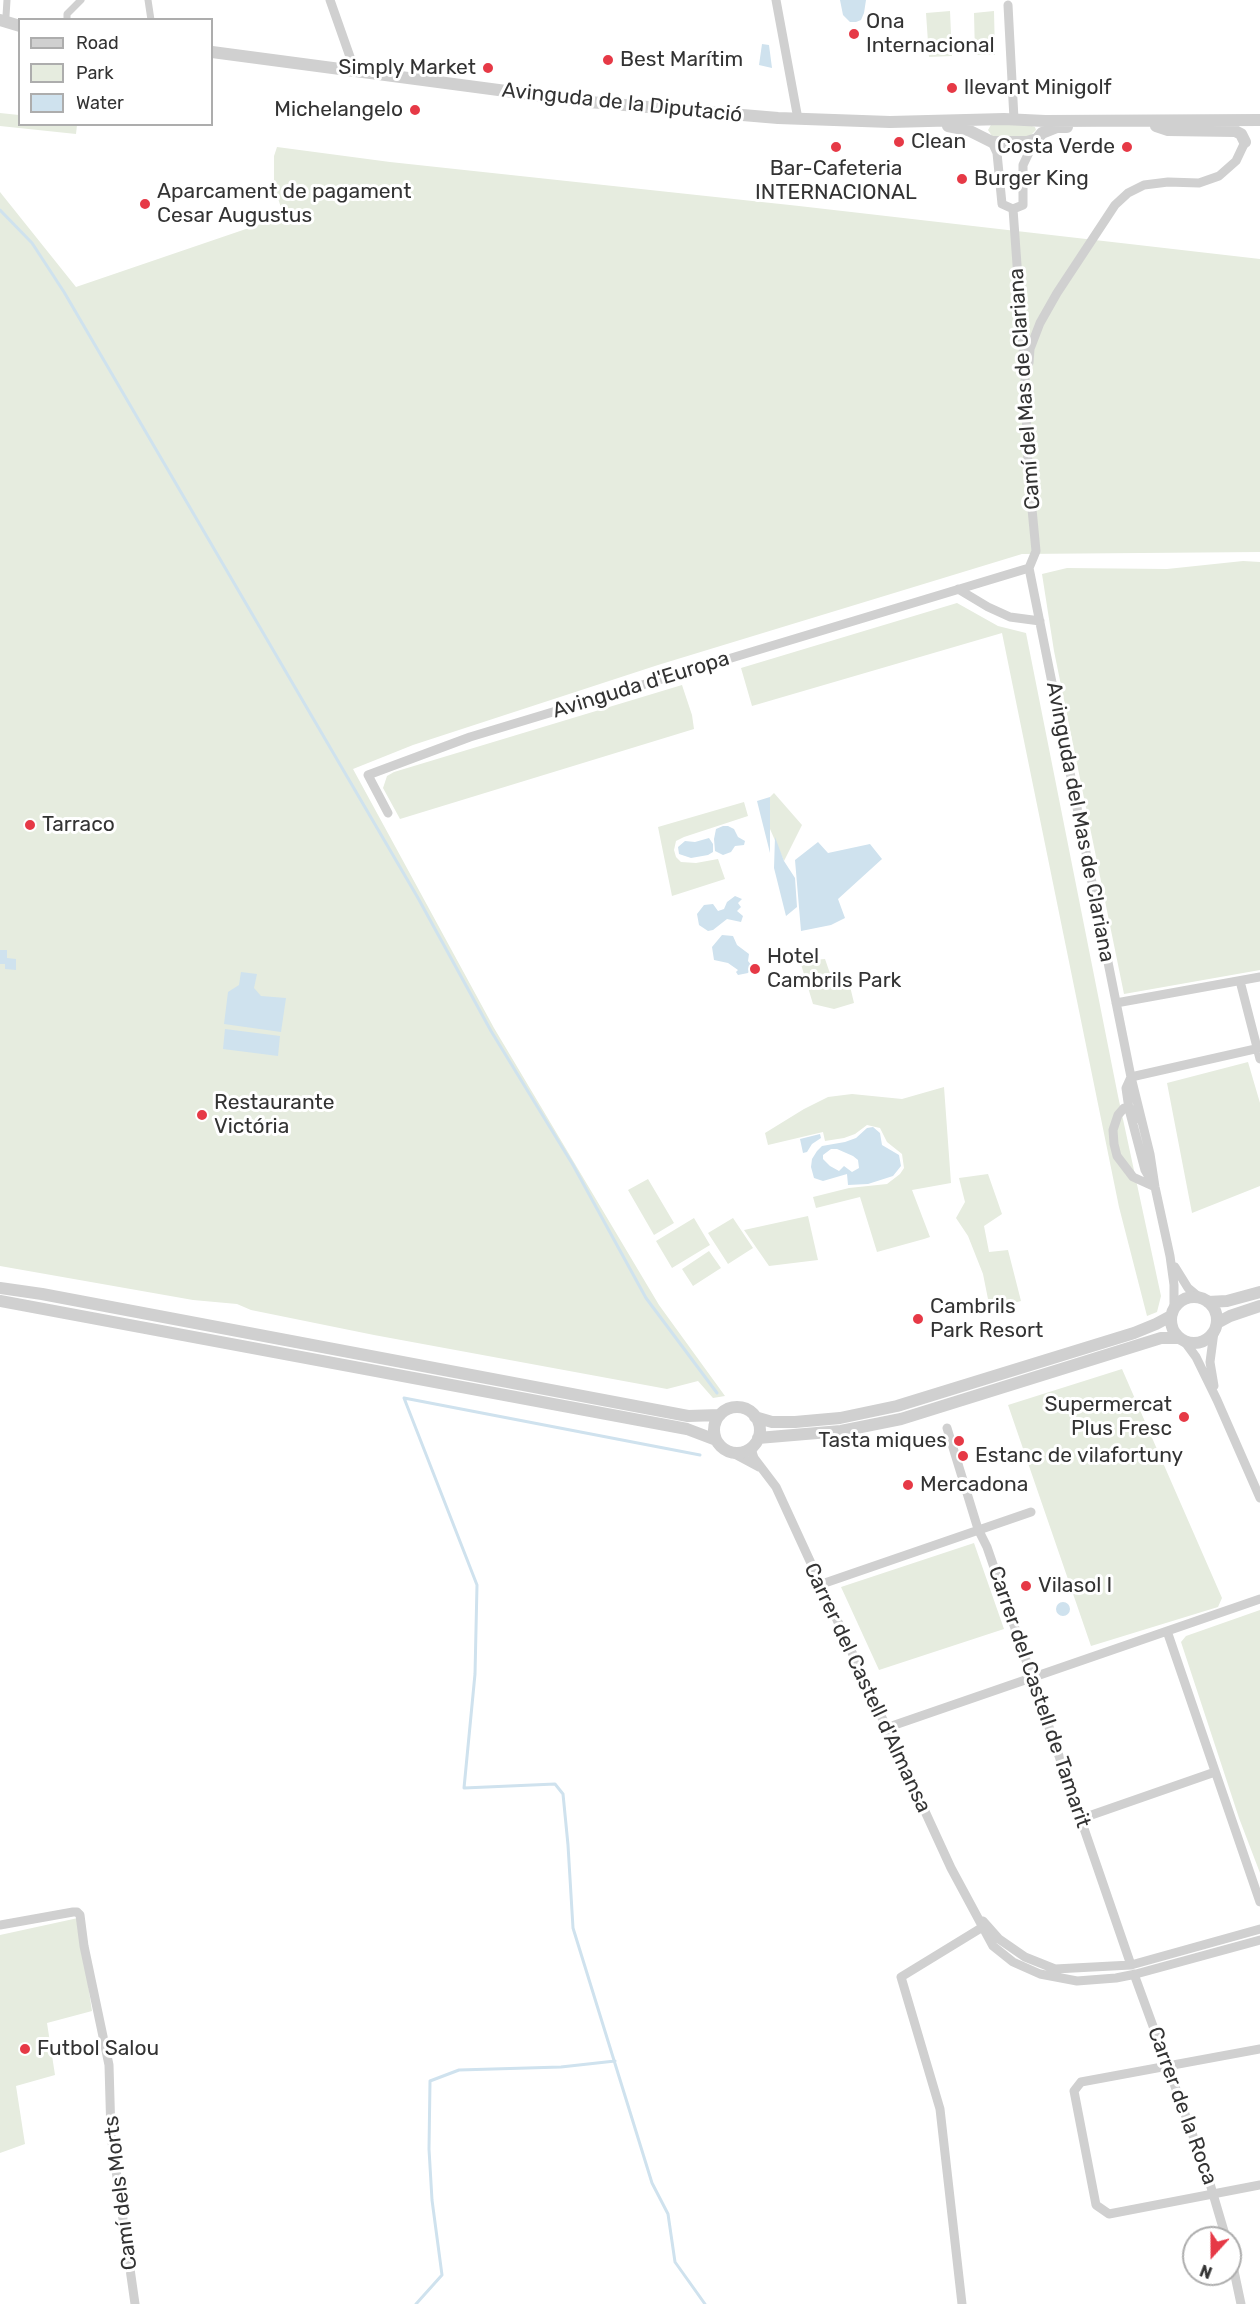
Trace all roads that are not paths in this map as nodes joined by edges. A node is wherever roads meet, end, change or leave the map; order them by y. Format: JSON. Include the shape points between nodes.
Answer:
{"nodes":[{"id":1,"x":7,"y":0,"type":"edge"},
{"id":2,"x":81,"y":0,"type":"edge"},
{"id":3,"x":148,"y":0,"type":"edge"},
{"id":4,"x":330,"y":0,"type":"edge"},
{"id":5,"x":776,"y":0,"type":"edge"},
{"id":6,"x":1007,"y":2,"type":"edge"},
{"id":7,"x":3,"y":18,"type":"edge"},
{"id":8,"x":67,"y":18,"type":"edge"},
{"id":9,"x":151,"y":18,"type":"edge"},
{"id":10,"x":18,"y":26,"type":"edge"},
{"id":11,"x":0,"y":28,"type":"edge"},
{"id":12,"x":213,"y":52,"type":"edge"},
{"id":13,"x":355,"y":71,"type":"junction"},
{"id":14,"x":798,"y":119,"type":"junction"},
{"id":15,"x":1014,"y":119,"type":"junction"},
{"id":16,"x":986,"y":120,"type":"junction"},
{"id":17,"x":890,"y":122,"type":"junction"},
{"id":18,"x":1258,"y":125,"type":"edge"},
{"id":19,"x":1156,"y":126,"type":"junction"},
{"id":20,"x":1039,"y":131,"type":"junction"},
{"id":21,"x":988,"y":140,"type":"junction"},
{"id":22,"x":1245,"y":142,"type":"junction"},
{"id":23,"x":1013,"y":209,"type":"junction"},
{"id":24,"x":1025,"y":376,"type":"junction"},
{"id":25,"x":1029,"y":568,"type":"junction"},
{"id":26,"x":990,"y":579,"type":"junction"},
{"id":27,"x":958,"y":589,"type":"junction"},
{"id":28,"x":981,"y":603,"type":"junction"},
{"id":29,"x":1040,"y":621,"type":"junction"},
{"id":30,"x":388,"y":813,"type":"dead end"},
{"id":31,"x":1260,"y":977,"type":"edge"},
{"id":32,"x":1240,"y":981,"type":"junction"},
{"id":33,"x":1116,"y":1003,"type":"junction"},
{"id":34,"x":1259,"y":1048,"type":"edge"},
{"id":35,"x":1260,"y":1059,"type":"edge"},
{"id":36,"x":1131,"y":1077,"type":"junction"},
{"id":37,"x":1129,"y":1109,"type":"junction"},
{"id":38,"x":1150,"y":1154,"type":"junction"},
{"id":39,"x":1155,"y":1187,"type":"junction"},
{"id":40,"x":1170,"y":1256,"type":"junction"},
{"id":41,"x":0,"y":1288,"type":"edge"},
{"id":42,"x":1260,"y":1292,"type":"edge"},
{"id":43,"x":1204,"y":1300,"type":"junction"},
{"id":44,"x":0,"y":1301,"type":"edge"},
{"id":45,"x":1260,"y":1306,"type":"edge"},
{"id":46,"x":1173,"y":1311,"type":"junction"},
{"id":47,"x":1215,"y":1328,"type":"junction"},
{"id":48,"x":1182,"y":1340,"type":"junction"},
{"id":49,"x":1217,"y":1400,"type":"junction"},
{"id":50,"x":720,"y":1415,"type":"junction"},
{"id":51,"x":755,"y":1418,"type":"junction"},
{"id":52,"x":947,"y":1428,"type":"dead end"},
{"id":53,"x":716,"y":1440,"type":"junction"},
{"id":54,"x":756,"y":1441,"type":"junction"},
{"id":55,"x":731,"y":1452,"type":"junction"},
{"id":56,"x":761,"y":1468,"type":"junction"},
{"id":57,"x":1260,"y":1498,"type":"edge"},
{"id":58,"x":1031,"y":1512,"type":"dead end"},
{"id":59,"x":978,"y":1529,"type":"junction"},
{"id":60,"x":819,"y":1585,"type":"junction"},
{"id":61,"x":1260,"y":1599,"type":"edge"},
{"id":62,"x":1167,"y":1631,"type":"junction"},
{"id":63,"x":1032,"y":1678,"type":"junction"},
{"id":64,"x":886,"y":1728,"type":"junction"},
{"id":65,"x":1215,"y":1772,"type":"junction"},
{"id":66,"x":1080,"y":1818,"type":"junction"},
{"id":67,"x":1260,"y":1902,"type":"edge"},
{"id":68,"x":0,"y":1925,"type":"edge"},
{"id":69,"x":984,"y":1926,"type":"junction"},
{"id":70,"x":1260,"y":1929,"type":"edge"},
{"id":71,"x":1260,"y":1940,"type":"edge"},
{"id":72,"x":1133,"y":1970,"type":"junction"},
{"id":73,"x":1260,"y":2049,"type":"edge"},
{"id":74,"x":1167,"y":2065,"type":"junction"},
{"id":75,"x":1260,"y":2185,"type":"edge"},
{"id":76,"x":1213,"y":2194,"type":"junction"},
{"id":77,"x":1222,"y":2226,"type":"edge"},
{"id":78,"x":1237,"y":2286,"type":"edge"},
{"id":79,"x":135,"y":2304,"type":"edge"},
{"id":80,"x":962,"y":2304,"type":"edge"},
{"id":81,"x":1241,"y":2304,"type":"edge"}],
"edges":[{"from":1,"to":7,"type":"street"},
{"from":2,"to":8,"type":"street"},
{"from":3,"to":9,"type":"street"},
{"from":4,"to":13,"type":"street"},
{"from":5,"to":14,"type":"street"},
{"from":6,"to":15,"type":"street"},
{"from":7,"to":10,"type":"street"},
{"from":10,"to":11,"type":"street"},
{"from":12,"to":13,"type":"street","name":"Avinguda de la Diputació"},
{"from":13,"to":14,"type":"street","name":"Avinguda de la Diputació","via":[[596,103]]},
{"from":14,"to":17,"type":"street","name":"Avinguda de la Diputació"},
{"from":15,"to":16,"type":"street","name":"Avinguda de la Diputació"},
{"from":15,"to":20,"type":"street","name":"Avinguda de la Diputació"},
{"from":16,"to":17,"type":"street","name":"Avinguda de la Diputació"},
{"from":16,"to":21,"type":"street","via":[[982,128]]},
{"from":17,"to":21,"type":"street","name":"Avinguda de la Diputació","via":[[958,128]]},
{"from":18,"to":19,"type":"street","name":"Avinguda de la Diputació"},
{"from":18,"to":20,"type":"street","name":"Avinguda de la Diputació"},
{"from":18,"to":22,"type":"street"},
{"from":19,"to":20,"type":"street","name":"Avinguda de la Diputació","via":[[1058,127]]},
{"from":19,"to":22,"type":"street","via":[[1235,131]]},
{"from":20,"to":21,"type":"street","name":"Avinguda de la Diputació","via":[[1027,142]]},
{"from":20,"to":23,"type":"street","via":[[1023,165],[1023,205]]},
{"from":21,"to":23,"type":"street","via":[[997,153],[1002,204]]},
{"from":22,"to":24,"type":"street","via":[[1236,161],[1219,176],[1199,183],[1144,185],[1115,205],[1040,323]]},
{"from":23,"to":24,"type":"street","name":"Camí del Mas de Clariana"},
{"from":24,"to":25,"type":"street","name":"Camí del Mas de Clariana","via":[[1035,551]]},
{"from":25,"to":26,"type":"street","name":"Avinguda d'Europa"},
{"from":25,"to":29,"type":"street","name":"Avinguda del Mas de Clariana"},
{"from":26,"to":27,"type":"street","name":"Avinguda d'Europa"},
{"from":26,"to":28,"type":"street","via":[[978,595]]},
{"from":27,"to":28,"type":"street"},
{"from":27,"to":30,"type":"street","name":"Avinguda d'Europa","via":[[470,737],[368,775]]},
{"from":28,"to":29,"type":"street","via":[[1010,617]]},
{"from":29,"to":33,"type":"street","name":"Avinguda del Mas de Clariana"},
{"from":31,"to":32,"type":"street"},
{"from":32,"to":33,"type":"street"},
{"from":32,"to":34,"type":"street"},
{"from":33,"to":36,"type":"street","name":"Avinguda del Mas de Clariana"},
{"from":34,"to":35,"type":"street"},
{"from":34,"to":36,"type":"street"},
{"from":36,"to":37,"type":"street","name":"Avinguda del Mas de Clariana","via":[[1126,1088]]},
{"from":36,"to":38,"type":"street","name":"Avinguda del Mas de Clariana"},
{"from":37,"to":38,"type":"street","name":"Avinguda del Mas de Clariana","via":[[1134,1110],[1141,1141]]},
{"from":37,"to":39,"type":"street","name":"Avinguda del Mas de Clariana","via":[[1145,1170]]},
{"from":37,"to":39,"type":"street","via":[[1124,1108],[1118,1115],[1113,1130],[1117,1156],[1133,1177]]},
{"from":38,"to":39,"type":"street","name":"Avinguda del Mas de Clariana"},
{"from":39,"to":40,"type":"street","name":"Avinguda del Mas de Clariana"},
{"from":40,"to":43,"type":"street","name":"Avinguda del Mas de Clariana","via":[[1181,1279]]},
{"from":40,"to":46,"type":"street","name":"Avinguda del Mas de Clariana"},
{"from":41,"to":50,"type":"street","via":[[688,1416]]},
{"from":42,"to":43,"type":"street","via":[[1227,1301]]},
{"from":43,"to":46,"type":"street","via":[[1186,1298]]},
{"from":43,"to":47,"type":"street","via":[[1214,1309]]},
{"from":44,"to":53,"type":"street","via":[[676,1427]]},
{"from":45,"to":47,"type":"street","via":[[1230,1316]]},
{"from":46,"to":48,"type":"street","via":[[1172,1328]]},
{"from":46,"to":51,"type":"street","via":[[1134,1333],[878,1411],[795,1422]]},
{"from":47,"to":48,"type":"street","via":[[1201,1342]]},
{"from":47,"to":49,"type":"street","via":[[1210,1362]]},
{"from":48,"to":49,"type":"street","via":[[1196,1357]]},
{"from":48,"to":54,"type":"street","via":[[1161,1338],[901,1419]]},
{"from":49,"to":57,"type":"street"},
{"from":50,"to":51,"type":"street","via":[[738,1407]]},
{"from":50,"to":53,"type":"street","via":[[714,1429]]},
{"from":51,"to":54,"type":"street","via":[[759,1428]]},
{"from":52,"to":59,"type":"street","name":"Carrer del Castell de Tamarit"},
{"from":53,"to":55,"type":"street"},
{"from":54,"to":55,"type":"street","via":[[741,1452]]},
{"from":54,"to":56,"type":"street","name":"Carrer del Castell d'Almansa","via":[[752,1452]]},
{"from":55,"to":56,"type":"street","name":"Carrer del Castell d'Almansa"},
{"from":56,"to":60,"type":"street","name":"Carrer del Castell d'Almansa","via":[[776,1488]]},
{"from":58,"to":59,"type":"street"},
{"from":59,"to":60,"type":"street"},
{"from":59,"to":63,"type":"street","name":"Carrer del Castell de Tamarit"},
{"from":60,"to":64,"type":"street","name":"Carrer del Castell d'Almansa"},
{"from":61,"to":62,"type":"street"},
{"from":62,"to":63,"type":"street"},
{"from":62,"to":65,"type":"street"},
{"from":63,"to":64,"type":"street"},
{"from":63,"to":66,"type":"street","name":"Carrer del Castell de Tamarit"},
{"from":64,"to":69,"type":"street","name":"Carrer del Castell d'Almansa","via":[[971,1909]]},
{"from":65,"to":66,"type":"street"},
{"from":65,"to":67,"type":"street"},
{"from":66,"to":72,"type":"street","name":"Carrer del Castell de Tamarit"},
{"from":68,"to":79,"type":"street","name":"Camí dels Morts","via":[[73,1912],[80,1915],[109,2065],[111,2134]]},
{"from":69,"to":72,"type":"street","name":"Carrer del Castell d'Almansa","via":[[993,1946],[1013,1962],[1040,1974],[1077,1981],[1116,1978]]},
{"from":69,"to":80,"type":"street","via":[[902,1977],[940,2109]]},
{"from":70,"to":72,"type":"street","name":"Carrer del Castell d'Almansa"},
{"from":71,"to":72,"type":"street","name":"Carrer del Castell d'Almansa"},
{"from":72,"to":74,"type":"street","name":"Carrer de la Roca"},
{"from":73,"to":74,"type":"street"},
{"from":74,"to":76,"type":"street","name":"Carrer de la Roca"},
{"from":74,"to":76,"type":"street","via":[[1081,2082],[1074,2091],[1096,2205],[1109,2214]]},
{"from":75,"to":76,"type":"street"},
{"from":76,"to":77,"type":"street","name":"Carrer de la Roca"},
{"from":78,"to":81,"type":"street"}]}
